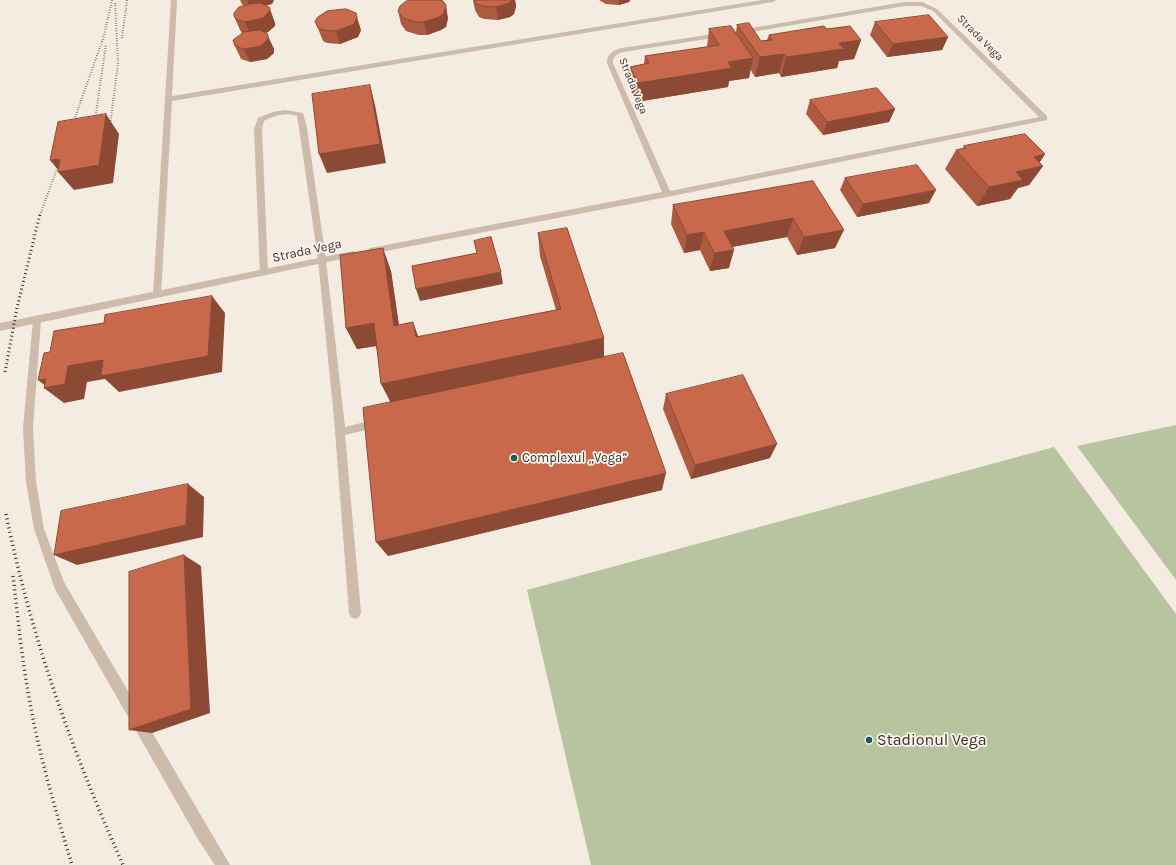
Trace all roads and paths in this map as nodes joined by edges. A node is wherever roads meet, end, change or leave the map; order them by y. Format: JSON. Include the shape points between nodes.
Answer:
{"nodes":[{"id":1,"x":174,"y":0,"type":"edge"},
{"id":2,"x":773,"y":0,"type":"edge"},
{"id":3,"x":169,"y":99,"type":"junction"},
{"id":4,"x":667,"y":194,"type":"junction"},
{"id":5,"x":322,"y":260,"type":"junction"},
{"id":6,"x":264,"y":273,"type":"junction"},
{"id":7,"x":157,"y":295,"type":"junction"},
{"id":8,"x":37,"y":320,"type":"junction"},
{"id":9,"x":0,"y":327,"type":"edge"},
{"id":10,"x":386,"y":421,"type":"edge"},
{"id":11,"x":340,"y":432,"type":"junction"},
{"id":12,"x":355,"y":613,"type":"dead end"},
{"id":13,"x":223,"y":865,"type":"edge"}],
"edges":[{"from":1,"to":3,"type":"street"},
{"from":2,"to":3,"type":"street"},
{"from":3,"to":7,"type":"street"},
{"from":4,"to":4,"type":"street","name":"Strada Vega","via":[[1044,118],[935,10],[922,4],[904,4],[622,50],[614,53],[610,63]]},
{"from":4,"to":5,"type":"street","name":"Strada Vega"},
{"from":5,"to":6,"type":"street","name":"Strada Vega"},
{"from":5,"to":6,"type":"street","via":[[300,115],[291,111],[270,114],[261,120],[258,129]]},
{"from":5,"to":11,"type":"street"},
{"from":6,"to":7,"type":"street","name":"Strada Vega"},
{"from":7,"to":8,"type":"street","name":"Strada Vega"},
{"from":8,"to":9,"type":"street","name":"Strada Vega"},
{"from":8,"to":13,"type":"street","via":[[28,428],[39,529],[59,585]]},
{"from":10,"to":11,"type":"street"},
{"from":11,"to":12,"type":"street"}]}
